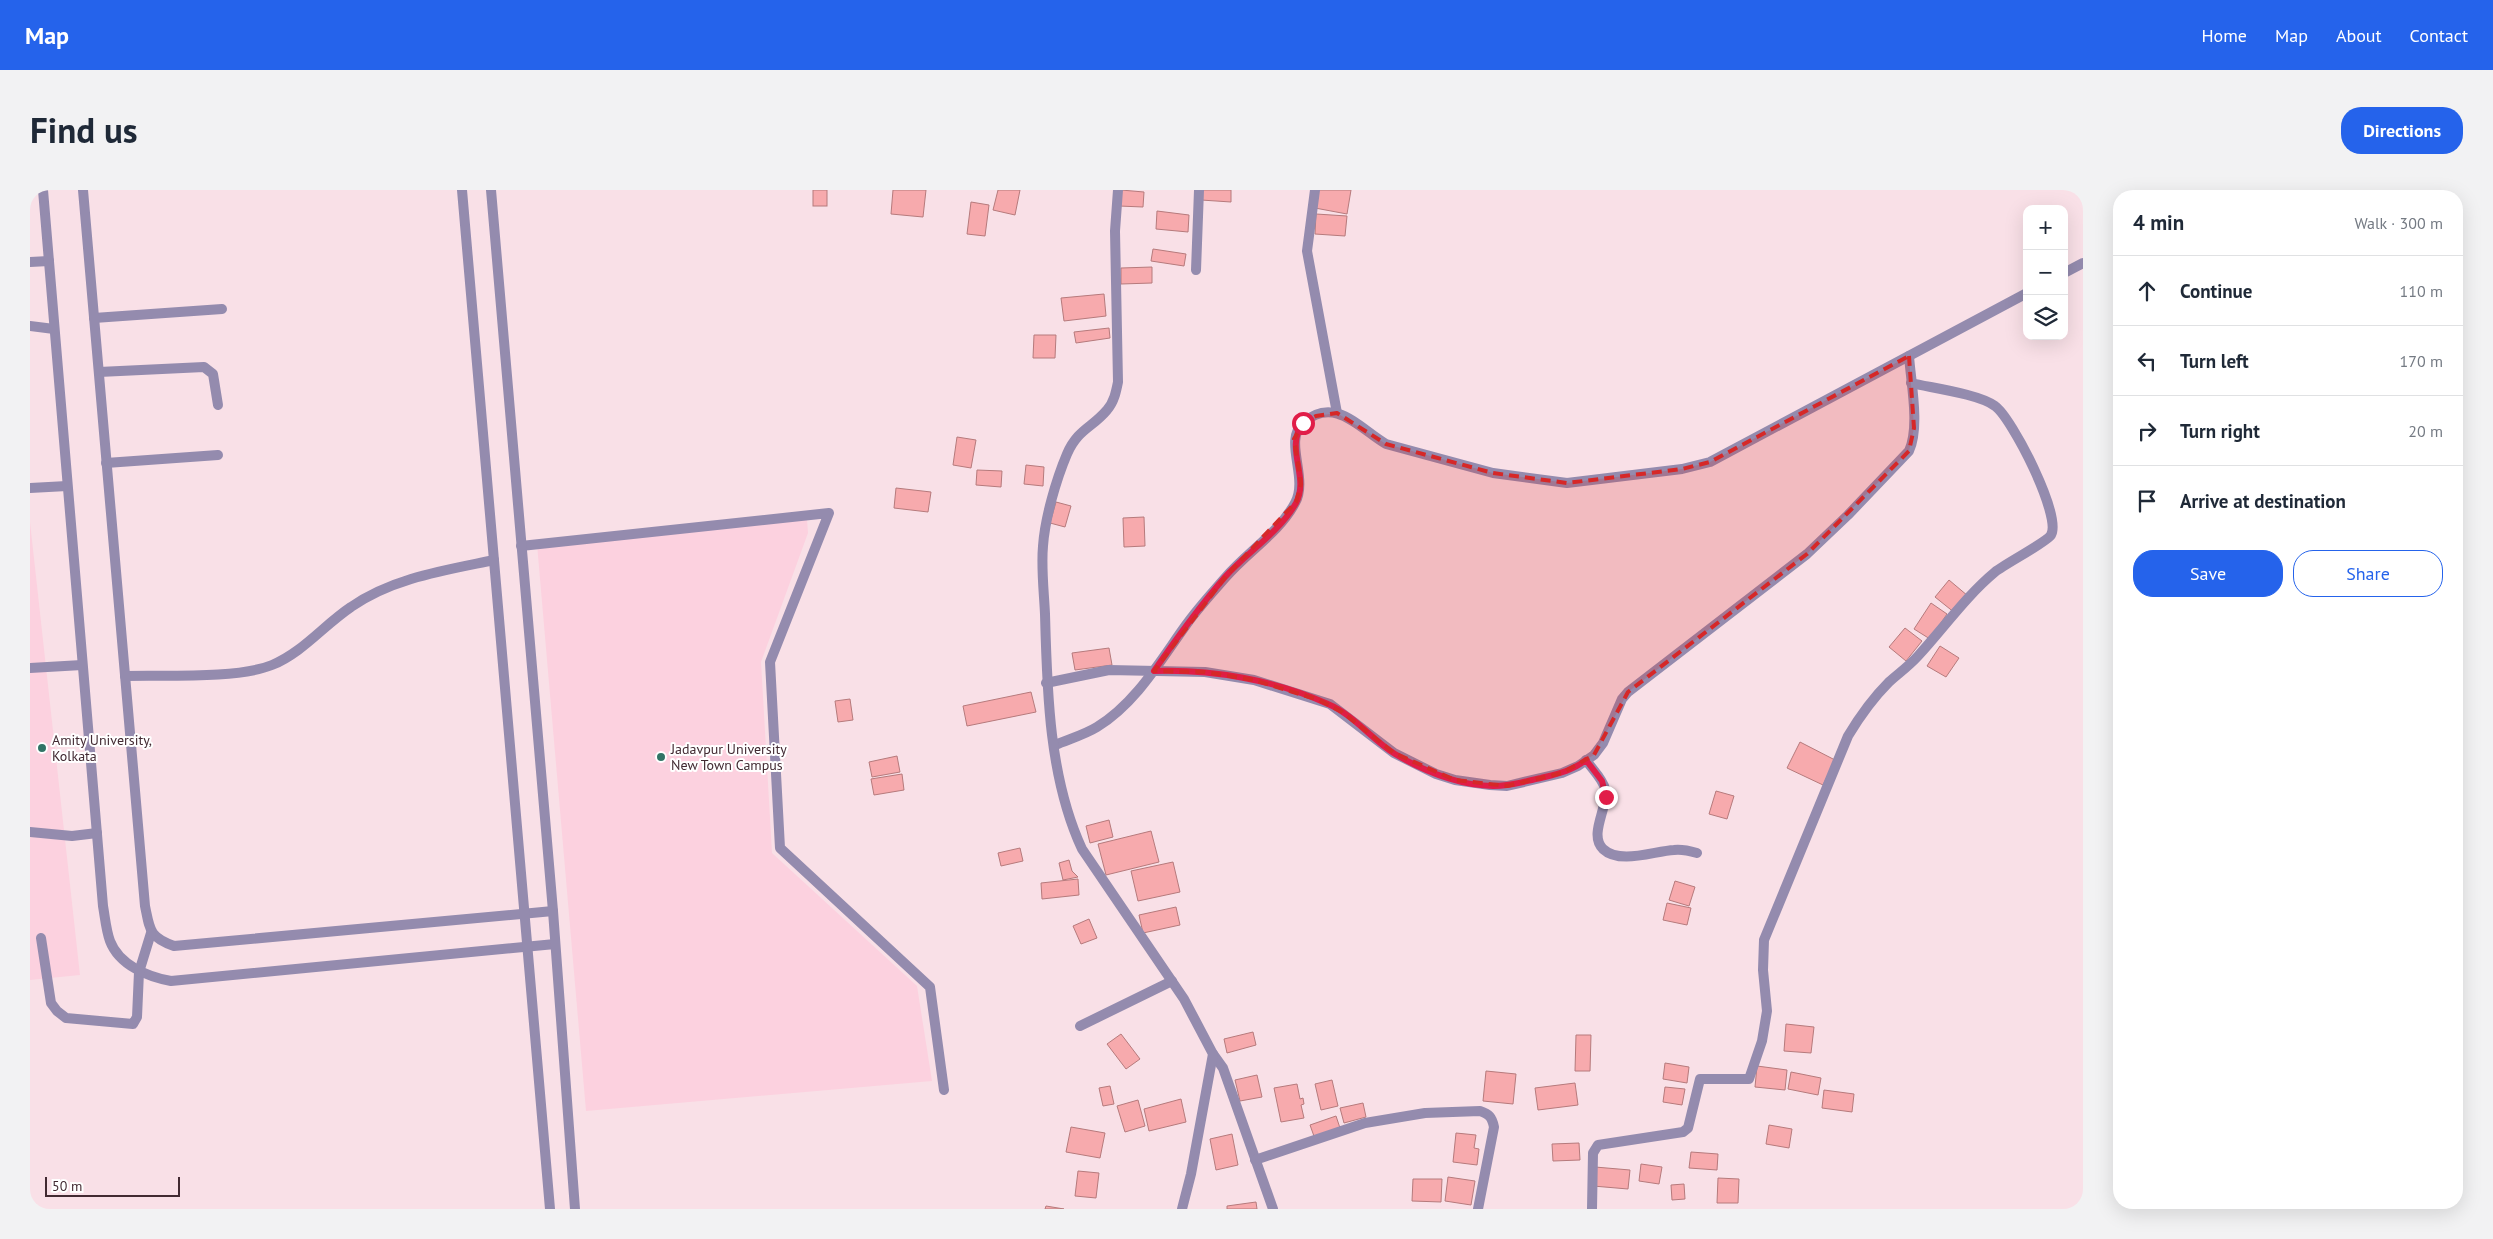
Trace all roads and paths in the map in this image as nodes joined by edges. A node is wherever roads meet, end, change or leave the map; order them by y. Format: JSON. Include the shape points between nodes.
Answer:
{"nodes":[{"id":1,"x":43,"y":190,"type":"edge"},
{"id":2,"x":83,"y":190,"type":"edge"},
{"id":3,"x":462,"y":190,"type":"edge"},
{"id":4,"x":491,"y":190,"type":"edge"},
{"id":5,"x":1118,"y":190,"type":"edge"},
{"id":6,"x":1199,"y":190,"type":"edge"},
{"id":7,"x":1314,"y":190,"type":"edge"},
{"id":8,"x":49,"y":261,"type":"junction"},
{"id":9,"x":30,"y":262,"type":"edge"},
{"id":10,"x":2083,"y":263,"type":"edge"},
{"id":11,"x":1196,"y":270,"type":"dead end"},
{"id":12,"x":2068,"y":271,"type":"edge"},
{"id":13,"x":2023,"y":295,"type":"edge"},
{"id":14,"x":222,"y":310,"type":"dead end"},
{"id":15,"x":94,"y":318,"type":"junction"},
{"id":16,"x":30,"y":326,"type":"edge"},
{"id":17,"x":54,"y":329,"type":"junction"},
{"id":18,"x":1909,"y":356,"type":"junction"},
{"id":19,"x":98,"y":372,"type":"junction"},
{"id":20,"x":1911,"y":384,"type":"junction"},
{"id":21,"x":218,"y":405,"type":"dead end"},
{"id":22,"x":1338,"y":413,"type":"junction"},
{"id":23,"x":218,"y":455,"type":"dead end"},
{"id":24,"x":106,"y":463,"type":"junction"},
{"id":25,"x":67,"y":486,"type":"junction"},
{"id":26,"x":30,"y":488,"type":"edge"},
{"id":27,"x":521,"y":546,"type":"junction"},
{"id":28,"x":494,"y":560,"type":"junction"},
{"id":29,"x":82,"y":665,"type":"junction"},
{"id":30,"x":30,"y":668,"type":"edge"},
{"id":31,"x":1154,"y":671,"type":"junction"},
{"id":32,"x":125,"y":676,"type":"junction"},
{"id":33,"x":1046,"y":683,"type":"junction"},
{"id":34,"x":1055,"y":745,"type":"junction"},
{"id":35,"x":1586,"y":760,"type":"junction"},
{"id":36,"x":30,"y":832,"type":"edge"},
{"id":37,"x":97,"y":833,"type":"junction"},
{"id":38,"x":1697,"y":853,"type":"dead end"},
{"id":39,"x":553,"y":911,"type":"junction"},
{"id":40,"x":525,"y":915,"type":"junction"},
{"id":41,"x":151,"y":933,"type":"junction"},
{"id":42,"x":41,"y":938,"type":"dead end"},
{"id":43,"x":555,"y":944,"type":"junction"},
{"id":44,"x":526,"y":947,"type":"junction"},
{"id":45,"x":139,"y":972,"type":"junction"},
{"id":46,"x":1172,"y":982,"type":"junction"},
{"id":47,"x":1080,"y":1026,"type":"dead end"},
{"id":48,"x":1213,"y":1054,"type":"junction"},
{"id":49,"x":944,"y":1090,"type":"dead end"},
{"id":50,"x":1255,"y":1160,"type":"junction"},
{"id":51,"x":550,"y":1209,"type":"edge"},
{"id":52,"x":575,"y":1209,"type":"edge"},
{"id":53,"x":1182,"y":1209,"type":"edge"},
{"id":54,"x":1272,"y":1209,"type":"edge"},
{"id":55,"x":1478,"y":1209,"type":"edge"},
{"id":56,"x":1592,"y":1209,"type":"edge"}],
"edges":[{"from":1,"to":8,"type":"street"},
{"from":2,"to":15,"type":"street"},
{"from":3,"to":28,"type":"street"},
{"from":4,"to":27,"type":"street"},
{"from":5,"to":33,"type":"street","via":[[1115,231],[1118,382],[1107,410],[1080,432],[1071,446],[1054,495],[1043,545]]},
{"from":6,"to":11,"type":"street"},
{"from":7,"to":22,"type":"street","via":[[1308,259]]},
{"from":8,"to":9,"type":"street"},
{"from":8,"to":17,"type":"street"},
{"from":10,"to":12,"type":"street"},
{"from":13,"to":18,"type":"street"},
{"from":14,"to":15,"type":"street"},
{"from":15,"to":19,"type":"street"},
{"from":16,"to":17,"type":"street"},
{"from":17,"to":25,"type":"street"},
{"from":18,"to":20,"type":"street"},
{"from":18,"to":22,"type":"street","via":[[1710,462],[1682,469],[1567,483],[1493,473],[1386,444],[1349,417]]},
{"from":19,"to":21,"type":"street","via":[[204,366],[213,374]]},
{"from":19,"to":24,"type":"street"},
{"from":20,"to":35,"type":"street","via":[[1914,428],[1909,451],[1807,554],[1628,692],[1603,743]]},
{"from":20,"to":56,"type":"street","via":[[1977,398],[1997,406],[2032,466],[2050,510],[2054,525],[2052,534],[1993,573],[1916,658],[1888,683],[1848,736],[1764,940],[1767,1011],[1762,1041],[1749,1079],[1700,1080],[1688,1128],[1683,1132],[1598,1145],[1593,1153]]},
{"from":22,"to":31,"type":"street","via":[[1316,416],[1303,423],[1294,439],[1301,484],[1296,502],[1226,576]]},
{"from":23,"to":24,"type":"street"},
{"from":24,"to":32,"type":"street"},
{"from":25,"to":26,"type":"street"},
{"from":25,"to":29,"type":"street"},
{"from":27,"to":39,"type":"street"},
{"from":27,"to":49,"type":"street","via":[[829,513],[770,662],[780,848],[930,987]]},
{"from":28,"to":32,"type":"street","via":[[429,574],[373,594],[351,607],[287,658],[270,666],[242,672]]},
{"from":28,"to":40,"type":"street"},
{"from":29,"to":30,"type":"street"},
{"from":29,"to":37,"type":"street"},
{"from":31,"to":33,"type":"street","via":[[1109,670]]},
{"from":31,"to":34,"type":"street","via":[[1097,727]]},
{"from":31,"to":35,"type":"street","via":[[1205,672],[1254,680],[1318,700],[1342,712],[1394,754],[1455,780],[1507,786],[1562,773]]},
{"from":32,"to":41,"type":"street","via":[[145,906]]},
{"from":33,"to":34,"type":"street"},
{"from":34,"to":46,"type":"street","via":[[1060,784],[1072,827],[1082,848]]},
{"from":35,"to":38,"type":"street","via":[[1605,787],[1598,836],[1602,848],[1622,856],[1675,850]]},
{"from":36,"to":37,"type":"street","via":[[72,836]]},
{"from":37,"to":45,"type":"street","via":[[108,936],[120,956]]},
{"from":39,"to":40,"type":"street"},
{"from":39,"to":43,"type":"street"},
{"from":40,"to":41,"type":"street","via":[[174,946]]},
{"from":40,"to":44,"type":"street"},
{"from":41,"to":45,"type":"street"},
{"from":42,"to":45,"type":"street","via":[[51,1002],[56,1011],[66,1018],[132,1024],[137,1017]]},
{"from":43,"to":44,"type":"street"},
{"from":43,"to":52,"type":"street"},
{"from":44,"to":45,"type":"street","via":[[171,981]]},
{"from":44,"to":51,"type":"street"},
{"from":46,"to":47,"type":"street"},
{"from":46,"to":48,"type":"street"},
{"from":48,"to":50,"type":"street","via":[[1223,1068]]},
{"from":48,"to":53,"type":"street"},
{"from":50,"to":54,"type":"street"},
{"from":50,"to":55,"type":"street","via":[[1365,1123],[1425,1112],[1480,1111],[1488,1113],[1494,1127]]}]}
